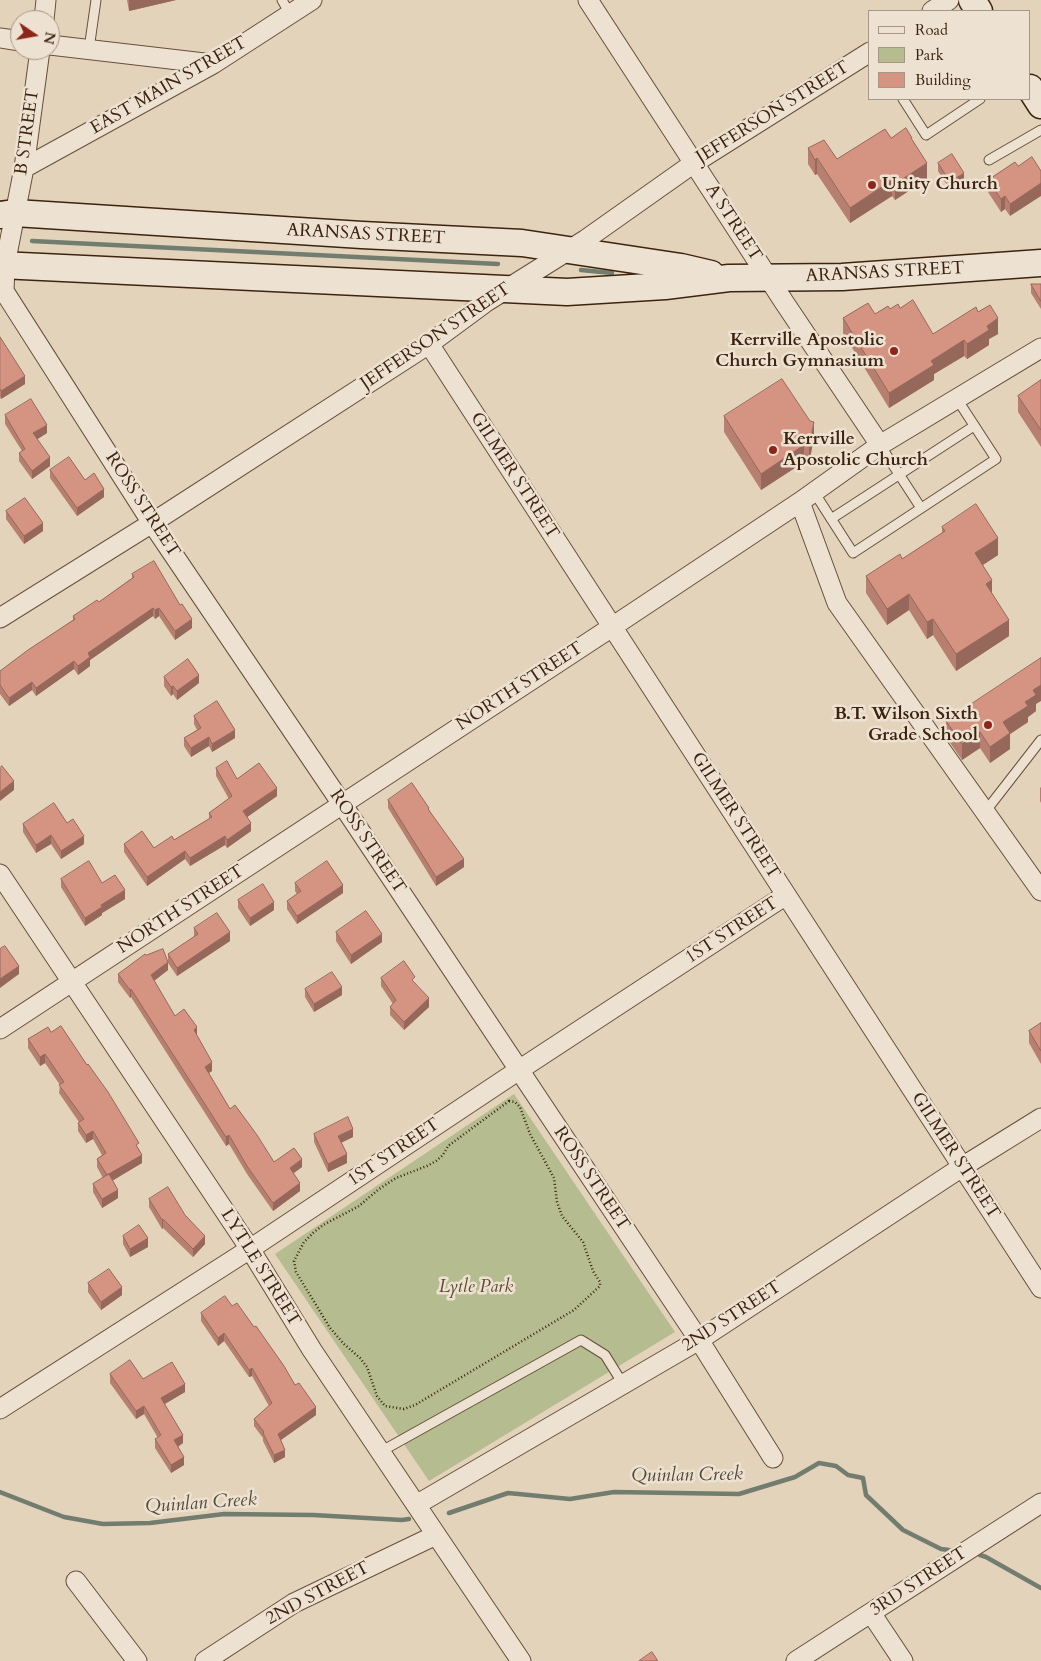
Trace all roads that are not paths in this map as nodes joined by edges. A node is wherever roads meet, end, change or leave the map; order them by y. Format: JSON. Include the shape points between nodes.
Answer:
{"nodes":[{"id":1,"x":96,"y":0,"type":"edge"},
{"id":2,"x":312,"y":0,"type":"edge"},
{"id":3,"x":588,"y":0,"type":"edge"},
{"id":4,"x":948,"y":0,"type":"edge"},
{"id":5,"x":286,"y":7,"type":"edge"},
{"id":6,"x":933,"y":10,"type":"edge"},
{"id":7,"x":60,"y":46,"type":"edge"},
{"id":8,"x":89,"y":50,"type":"junction"},
{"id":9,"x":868,"y":53,"type":"edge"},
{"id":10,"x":39,"y":60,"type":"edge"},
{"id":11,"x":213,"y":64,"type":"junction"},
{"id":12,"x":1031,"y":90,"type":"edge"},
{"id":13,"x":903,"y":100,"type":"edge"},
{"id":14,"x":978,"y":100,"type":"edge"},
{"id":15,"x":1041,"y":106,"type":"edge"},
{"id":16,"x":1041,"y":130,"type":"edge"},
{"id":17,"x":989,"y":160,"type":"dead end"},
{"id":18,"x":694,"y":163,"type":"junction"},
{"id":19,"x":24,"y":168,"type":"junction"},
{"id":20,"x":7,"y":214,"type":"edge"},
{"id":21,"x":570,"y":250,"type":"junction"},
{"id":22,"x":1041,"y":262,"type":"edge"},
{"id":23,"x":2,"y":265,"type":"edge"},
{"id":24,"x":729,"y":278,"type":"junction"},
{"id":25,"x":768,"y":278,"type":"junction"},
{"id":26,"x":508,"y":289,"type":"junction"},
{"id":27,"x":429,"y":344,"type":"junction"},
{"id":28,"x":1041,"y":348,"type":"edge"},
{"id":29,"x":957,"y":399,"type":"junction"},
{"id":30,"x":974,"y":426,"type":"junction"},
{"id":31,"x":880,"y":445,"type":"junction"},
{"id":32,"x":899,"y":474,"type":"junction"},
{"id":33,"x":807,"y":497,"type":"junction"},
{"id":34,"x":921,"y":508,"type":"junction"},
{"id":35,"x":831,"y":519,"type":"junction"},
{"id":36,"x":152,"y":523,"type":"junction"},
{"id":37,"x":0,"y":618,"type":"edge"},
{"id":38,"x":612,"y":627,"type":"junction"},
{"id":39,"x":1041,"y":740,"type":"edge"},
{"id":40,"x":342,"y":804,"type":"junction"},
{"id":41,"x":984,"y":812,"type":"junction"},
{"id":42,"x":1035,"y":870,"type":"edge"},
{"id":43,"x":0,"y":874,"type":"edge"},
{"id":44,"x":1041,"y":891,"type":"edge"},
{"id":45,"x":786,"y":896,"type":"junction"},
{"id":46,"x":72,"y":981,"type":"junction"},
{"id":47,"x":0,"y":1029,"type":"edge"},
{"id":48,"x":519,"y":1070,"type":"junction"},
{"id":49,"x":1041,"y":1118,"type":"edge"},
{"id":50,"x":962,"y":1167,"type":"junction"},
{"id":51,"x":250,"y":1249,"type":"junction"},
{"id":52,"x":1041,"y":1288,"type":"edge"},
{"id":53,"x":699,"y":1340,"type":"junction"},
{"id":54,"x":622,"y":1384,"type":"junction"},
{"id":55,"x":0,"y":1409,"type":"edge"},
{"id":56,"x":380,"y":1452,"type":"junction"},
{"id":57,"x":773,"y":1458,"type":"dead end"},
{"id":58,"x":1041,"y":1503,"type":"edge"},
{"id":59,"x":416,"y":1505,"type":"junction"},
{"id":60,"x":436,"y":1535,"type":"junction"},
{"id":61,"x":76,"y":1581,"type":"dead end"},
{"id":62,"x":871,"y":1613,"type":"junction"},
{"id":63,"x":137,"y":1661,"type":"edge"},
{"id":64,"x":205,"y":1661,"type":"edge"},
{"id":65,"x":521,"y":1661,"type":"edge"},
{"id":66,"x":796,"y":1661,"type":"edge"},
{"id":67,"x":903,"y":1661,"type":"edge"}],
"edges":[{"from":1,"to":8,"type":"lane"},
{"from":2,"to":5,"type":"street","name":"EAST MAIN STREET"},
{"from":3,"to":18,"type":"street","name":"A STREET"},
{"from":4,"to":6,"type":"street"},
{"from":5,"to":11,"type":"street","name":"EAST MAIN STREET"},
{"from":7,"to":8,"type":"street"},
{"from":8,"to":11,"type":"street"},
{"from":9,"to":18,"type":"street","name":"JEFFERSON STREET"},
{"from":10,"to":19,"type":"street","name":"B STREET"},
{"from":11,"to":19,"type":"street","name":"EAST MAIN STREET"},
{"from":12,"to":15,"type":"street"},
{"from":13,"to":14,"type":"lane","via":[[926,135]]},
{"from":16,"to":17,"type":"lane"},
{"from":18,"to":21,"type":"street","name":"JEFFERSON STREET"},
{"from":18,"to":25,"type":"street","name":"A STREET"},
{"from":19,"to":20,"type":"street","name":"B STREET"},
{"from":20,"to":21,"type":"street","name":"ARANSAS STREET","via":[[522,243]]},
{"from":20,"to":23,"type":"street","name":"ROSS STREET"},
{"from":21,"to":24,"type":"street","name":"ARANSAS STREET","via":[[681,267]]},
{"from":21,"to":26,"type":"street","name":"JEFFERSON STREET"},
{"from":22,"to":25,"type":"street","name":"ARANSAS STREET","via":[[842,277]]},
{"from":23,"to":26,"type":"street","name":"ARANSAS STREET"},
{"from":23,"to":36,"type":"street","name":"ROSS STREET","via":[[4,291]]},
{"from":24,"to":25,"type":"street","name":"ARANSAS STREET"},
{"from":24,"to":26,"type":"street","name":"ARANSAS STREET","via":[[567,292]]},
{"from":25,"to":31,"type":"street","name":"A STREET"},
{"from":26,"to":27,"type":"street","name":"JEFFERSON STREET"},
{"from":27,"to":36,"type":"street","name":"JEFFERSON STREET"},
{"from":27,"to":38,"type":"street","name":"GILMER STREET"},
{"from":28,"to":29,"type":"street","name":"NORTH STREET"},
{"from":29,"to":30,"type":"lane"},
{"from":29,"to":31,"type":"street","name":"NORTH STREET"},
{"from":30,"to":32,"type":"lane"},
{"from":30,"to":34,"type":"lane","via":[[996,459]]},
{"from":31,"to":32,"type":"lane"},
{"from":31,"to":33,"type":"street","name":"NORTH STREET"},
{"from":32,"to":34,"type":"lane"},
{"from":32,"to":35,"type":"lane"},
{"from":33,"to":35,"type":"lane"},
{"from":33,"to":38,"type":"street","name":"NORTH STREET"},
{"from":33,"to":41,"type":"street","via":[[837,603]]},
{"from":34,"to":35,"type":"lane","via":[[853,553]]},
{"from":36,"to":37,"type":"street","name":"JEFFERSON STREET"},
{"from":36,"to":40,"type":"street","name":"ROSS STREET"},
{"from":38,"to":40,"type":"street","name":"NORTH STREET"},
{"from":38,"to":45,"type":"street","name":"GILMER STREET"},
{"from":39,"to":41,"type":"lane"},
{"from":40,"to":46,"type":"street","name":"NORTH STREET"},
{"from":40,"to":48,"type":"street","name":"ROSS STREET"},
{"from":41,"to":42,"type":"street"},
{"from":42,"to":44,"type":"street"},
{"from":43,"to":46,"type":"street","name":"LYTLE STREET"},
{"from":45,"to":48,"type":"street","name":"1ST STREET"},
{"from":45,"to":50,"type":"street","name":"GILMER STREET"},
{"from":46,"to":47,"type":"street","name":"NORTH STREET"},
{"from":46,"to":51,"type":"street","name":"LYTLE STREET"},
{"from":48,"to":51,"type":"street","name":"1ST STREET"},
{"from":48,"to":53,"type":"street","name":"ROSS STREET"},
{"from":49,"to":50,"type":"street","name":"2ND STREET"},
{"from":50,"to":52,"type":"street","name":"GILMER STREET"},
{"from":50,"to":53,"type":"street","name":"2ND STREET"},
{"from":51,"to":55,"type":"street","name":"1ST STREET"},
{"from":51,"to":56,"type":"street","name":"LYTLE STREET"},
{"from":53,"to":54,"type":"street","name":"2ND STREET"},
{"from":53,"to":57,"type":"street","name":"ROSS STREET"},
{"from":54,"to":56,"type":"lane","via":[[605,1355],[580,1340]]},
{"from":54,"to":59,"type":"street","name":"2ND STREET"},
{"from":56,"to":59,"type":"street","name":"LYTLE STREET"},
{"from":58,"to":62,"type":"street","name":"3RD STREET"},
{"from":59,"to":60,"type":"street","name":"LYTLE STREET"},
{"from":60,"to":64,"type":"street","name":"2ND STREET","via":[[294,1603]]},
{"from":60,"to":65,"type":"street","name":"LYTLE STREET"},
{"from":61,"to":63,"type":"street"},
{"from":62,"to":66,"type":"street","name":"3RD STREET"},
{"from":62,"to":67,"type":"street"}]}
